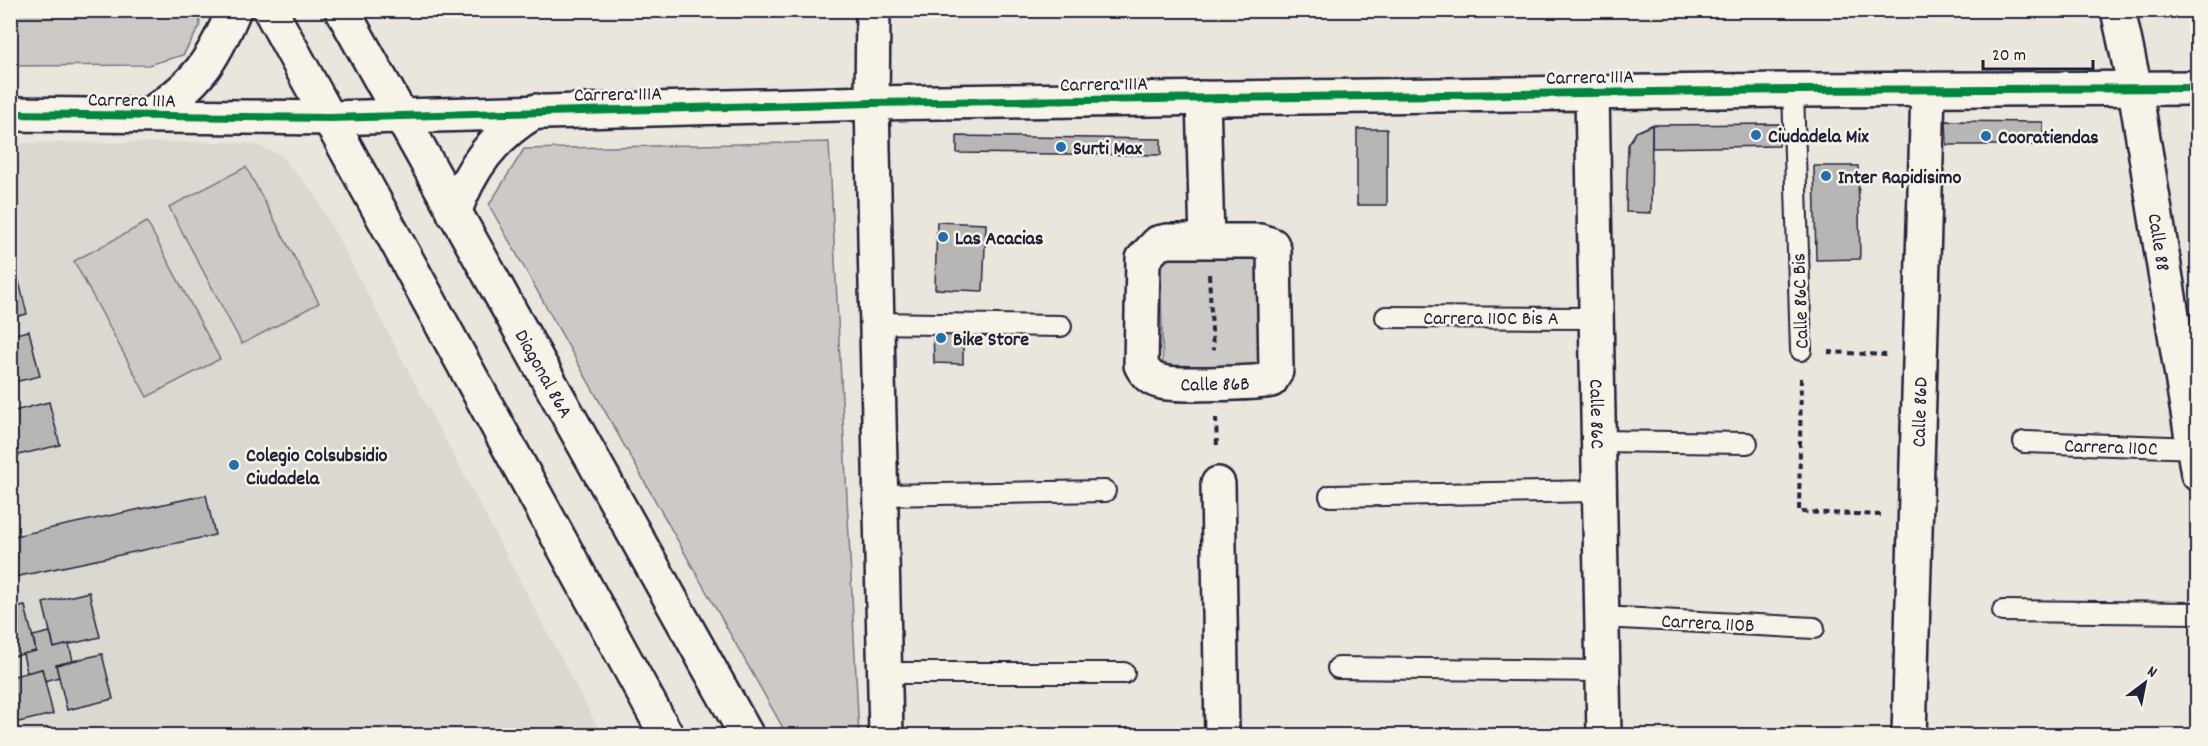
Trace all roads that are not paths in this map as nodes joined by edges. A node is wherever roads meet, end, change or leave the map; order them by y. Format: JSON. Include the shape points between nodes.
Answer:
{"nodes":[{"id":1,"x":234,"y":10,"type":"edge"},
{"id":2,"x":270,"y":10,"type":"edge"},
{"id":3,"x":342,"y":10,"type":"edge"},
{"id":4,"x":873,"y":10,"type":"edge"},
{"id":5,"x":2118,"y":10,"type":"edge"},
{"id":6,"x":2135,"y":88,"type":"junction"},
{"id":7,"x":2198,"y":88,"type":"edge"},
{"id":8,"x":1793,"y":90,"type":"junction"},
{"id":9,"x":1928,"y":90,"type":"junction"},
{"id":10,"x":1592,"y":93,"type":"junction"},
{"id":11,"x":1203,"y":98,"type":"junction"},
{"id":12,"x":872,"y":103,"type":"junction"},
{"id":13,"x":536,"y":111,"type":"junction"},
{"id":14,"x":10,"y":114,"type":"edge"},
{"id":15,"x":399,"y":114,"type":"junction"},
{"id":16,"x":149,"y":115,"type":"junction"},
{"id":17,"x":330,"y":118,"type":"junction"},
{"id":18,"x":454,"y":213,"type":"junction"},
{"id":19,"x":1207,"y":240,"type":"junction"},
{"id":20,"x":1386,"y":317,"type":"dead end"},
{"id":21,"x":1595,"y":318,"type":"junction"},
{"id":22,"x":877,"y":322,"type":"junction"},
{"id":23,"x":1061,"y":326,"type":"dead end"},
{"id":24,"x":1801,"y":350,"type":"road end"},
{"id":25,"x":1597,"y":441,"type":"junction"},
{"id":26,"x":2024,"y":442,"type":"dead end"},
{"id":27,"x":1747,"y":443,"type":"dead end"},
{"id":28,"x":2196,"y":457,"type":"edge"},
{"id":29,"x":1218,"y":484,"type":"dead end"},
{"id":30,"x":1105,"y":491,"type":"dead end"},
{"id":31,"x":1598,"y":491,"type":"junction"},
{"id":32,"x":880,"y":495,"type":"junction"},
{"id":33,"x":1330,"y":496,"type":"dead end"},
{"id":34,"x":2003,"y":611,"type":"dead end"},
{"id":35,"x":2198,"y":613,"type":"edge"},
{"id":36,"x":1601,"y":617,"type":"junction"},
{"id":37,"x":1814,"y":628,"type":"dead end"},
{"id":38,"x":1338,"y":668,"type":"dead end"},
{"id":39,"x":1602,"y":671,"type":"junction"},
{"id":40,"x":885,"y":673,"type":"junction"},
{"id":41,"x":1124,"y":673,"type":"dead end"},
{"id":42,"x":667,"y":735,"type":"edge"},
{"id":43,"x":747,"y":735,"type":"edge"},
{"id":44,"x":886,"y":735,"type":"edge"},
{"id":45,"x":1222,"y":735,"type":"edge"},
{"id":46,"x":1604,"y":735,"type":"edge"},
{"id":47,"x":1909,"y":735,"type":"edge"}],
"edges":[{"from":1,"to":16,"type":"street","via":[[203,71],[169,103]]},
{"from":2,"to":17,"type":"street"},
{"from":3,"to":15,"type":"street","name":"Diagonal 86A"},
{"from":4,"to":12,"type":"street"},
{"from":5,"to":6,"type":"street","name":"Calle 88"},
{"from":6,"to":7,"type":"street","name":"Carrera 111A"},
{"from":6,"to":9,"type":"street","name":"Carrera 111A"},
{"from":6,"to":28,"type":"street","name":"Calle 88"},
{"from":8,"to":9,"type":"street","name":"Carrera 111A"},
{"from":8,"to":10,"type":"street","name":"Carrera 111A"},
{"from":8,"to":24,"type":"lane","name":"Calle 86C Bis"},
{"from":9,"to":47,"type":"street","name":"Calle 86D"},
{"from":10,"to":11,"type":"street","name":"Carrera 111A"},
{"from":10,"to":21,"type":"street","name":"Calle 86C"},
{"from":11,"to":12,"type":"street","name":"Carrera 111A"},
{"from":11,"to":19,"type":"street"},
{"from":12,"to":13,"type":"street","name":"Carrera 111A"},
{"from":12,"to":22,"type":"street"},
{"from":13,"to":15,"type":"street","name":"Carrera 111A"},
{"from":13,"to":18,"type":"street","via":[[495,140],[465,182]]},
{"from":14,"to":16,"type":"street","name":"Carrera 111A"},
{"from":15,"to":17,"type":"street","name":"Carrera 111A"},
{"from":15,"to":18,"type":"street","name":"Diagonal 86A"},
{"from":16,"to":17,"type":"street","name":"Carrera 111A"},
{"from":17,"to":42,"type":"street"},
{"from":18,"to":43,"type":"street","name":"Diagonal 86A"},
{"from":19,"to":19,"type":"street","name":"Calle 86B","via":[[1268,242],[1274,250],[1276,371],[1270,380],[1175,384],[1145,374],[1141,365],[1143,259],[1158,243]]},
{"from":20,"to":21,"type":"lane","name":"Carrera 110C Bis A"},
{"from":21,"to":25,"type":"street","name":"Calle 86C"},
{"from":22,"to":23,"type":"lane"},
{"from":22,"to":32,"type":"street"},
{"from":25,"to":27,"type":"lane"},
{"from":25,"to":31,"type":"street","name":"Calle 86C"},
{"from":26,"to":28,"type":"lane","name":"Carrera 110C"},
{"from":29,"to":45,"type":"street"},
{"from":30,"to":32,"type":"lane"},
{"from":31,"to":33,"type":"lane"},
{"from":31,"to":36,"type":"street","name":"Calle 86C"},
{"from":32,"to":40,"type":"street"},
{"from":34,"to":35,"type":"lane"},
{"from":36,"to":37,"type":"lane","name":"Carrera 110B"},
{"from":36,"to":39,"type":"street","name":"Calle 86C"},
{"from":38,"to":39,"type":"lane"},
{"from":39,"to":46,"type":"street","name":"Calle 86C"},
{"from":40,"to":41,"type":"lane"},
{"from":40,"to":44,"type":"street"}]}
